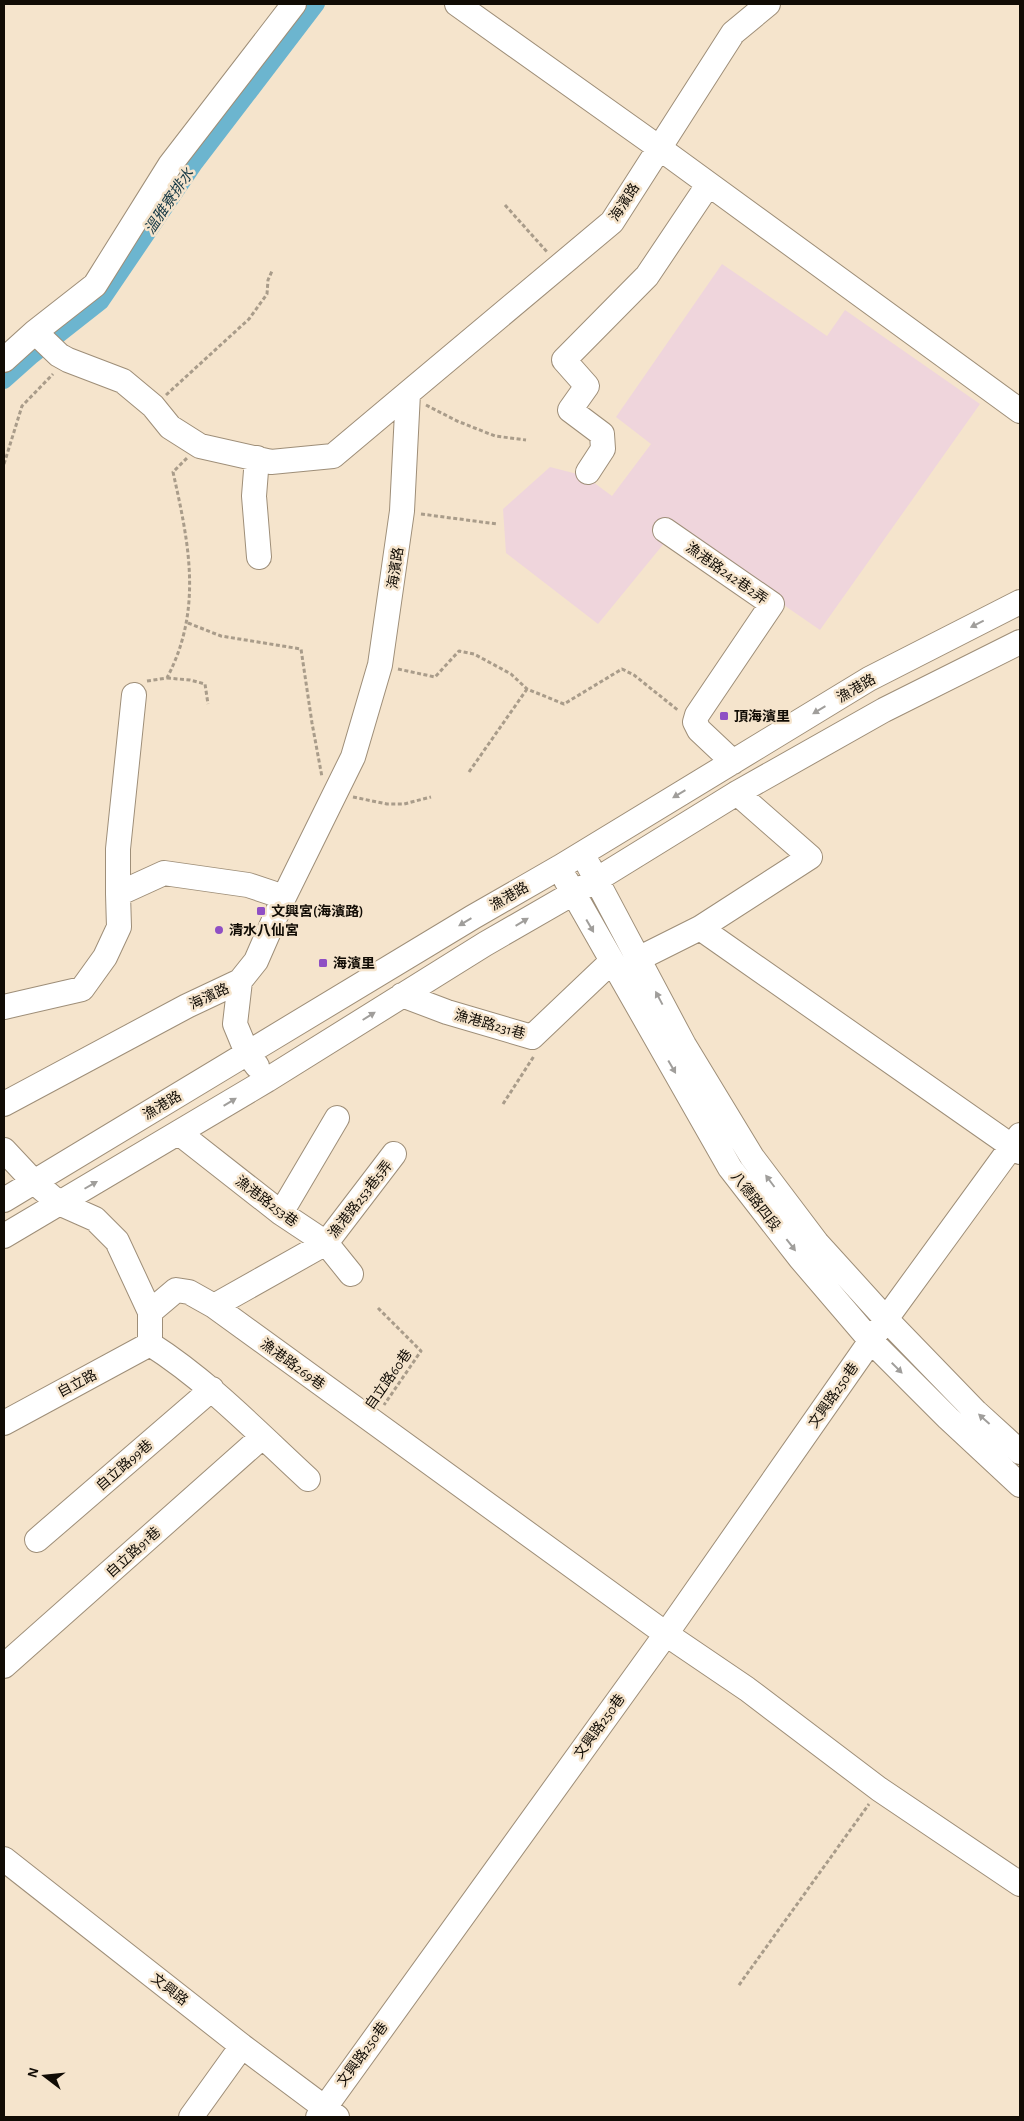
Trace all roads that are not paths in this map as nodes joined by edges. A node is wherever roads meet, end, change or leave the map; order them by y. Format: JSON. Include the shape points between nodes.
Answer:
{"nodes":[{"id":1,"x":294,"y":4,"type":"edge"},
{"id":2,"x":457,"y":4,"type":"edge"},
{"id":3,"x":768,"y":4,"type":"edge"},
{"id":4,"x":658,"y":147,"type":"junction"},
{"id":5,"x":708,"y":185,"type":"junction"},
{"id":6,"x":38,"y":334,"type":"junction"},
{"id":7,"x":4,"y":360,"type":"edge"},
{"id":8,"x":408,"y":393,"type":"junction"},
{"id":9,"x":1020,"y":410,"type":"edge"},
{"id":10,"x":257,"y":458,"type":"junction"},
{"id":11,"x":588,"y":472,"type":"dead end"},
{"id":12,"x":665,"y":530,"type":"dead end"},
{"id":13,"x":259,"y":557,"type":"dead end"},
{"id":14,"x":1020,"y":602,"type":"edge"},
{"id":15,"x":1020,"y":642,"type":"edge"},
{"id":16,"x":134,"y":696,"type":"road end"},
{"id":17,"x":733,"y":762,"type":"junction"},
{"id":18,"x":737,"y":793,"type":"junction"},
{"id":19,"x":582,"y":853,"type":"junction"},
{"id":20,"x":560,"y":867,"type":"junction"},
{"id":21,"x":596,"y":880,"type":"junction"},
{"id":22,"x":572,"y":893,"type":"junction"},
{"id":23,"x":118,"y":894,"type":"junction"},
{"id":24,"x":284,"y":898,"type":"junction"},
{"id":25,"x":700,"y":928,"type":"junction"},
{"id":26,"x":638,"y":958,"type":"junction"},
{"id":27,"x":611,"y":962,"type":"junction"},
{"id":28,"x":240,"y":981,"type":"junction"},
{"id":29,"x":402,"y":996,"type":"junction"},
{"id":30,"x":4,"y":1007,"type":"edge"},
{"id":31,"x":247,"y":1053,"type":"junction"},
{"id":32,"x":267,"y":1080,"type":"junction"},
{"id":33,"x":4,"y":1104,"type":"edge"},
{"id":34,"x":337,"y":1118,"type":"dead end"},
{"id":35,"x":179,"y":1133,"type":"junction"},
{"id":36,"x":1017,"y":1144,"type":"edge"},
{"id":37,"x":4,"y":1150,"type":"edge"},
{"id":38,"x":394,"y":1154,"type":"dead end"},
{"id":39,"x":34,"y":1182,"type":"junction"},
{"id":40,"x":4,"y":1200,"type":"edge"},
{"id":41,"x":59,"y":1203,"type":"junction"},
{"id":42,"x":281,"y":1213,"type":"junction"},
{"id":43,"x":4,"y":1236,"type":"edge"},
{"id":44,"x":326,"y":1243,"type":"junction"},
{"id":45,"x":845,"y":1273,"type":"junction"},
{"id":46,"x":351,"y":1274,"type":"dead end"},
{"id":47,"x":828,"y":1290,"type":"junction"},
{"id":48,"x":214,"y":1306,"type":"junction"},
{"id":49,"x":150,"y":1312,"type":"junction"},
{"id":50,"x":886,"y":1319,"type":"junction"},
{"id":51,"x":871,"y":1341,"type":"junction"},
{"id":52,"x":150,"y":1344,"type":"junction"},
{"id":53,"x":212,"y":1389,"type":"junction"},
{"id":54,"x":4,"y":1422,"type":"edge"},
{"id":55,"x":262,"y":1437,"type":"junction"},
{"id":56,"x":1020,"y":1452,"type":"edge"},
{"id":57,"x":308,"y":1479,"type":"dead end"},
{"id":58,"x":1020,"y":1485,"type":"edge"},
{"id":59,"x":37,"y":1540,"type":"dead end"},
{"id":60,"x":666,"y":1634,"type":"junction"},
{"id":61,"x":4,"y":1666,"type":"edge"},
{"id":62,"x":4,"y":1859,"type":"edge"},
{"id":63,"x":1020,"y":1884,"type":"edge"},
{"id":64,"x":242,"y":2046,"type":"junction"},
{"id":65,"x":327,"y":2114,"type":"edge"},
{"id":66,"x":191,"y":2117,"type":"edge"}],
"edges":[{"from":1,"to":6,"type":"street","via":[[170,164],[95,285]]},
{"from":2,"to":4,"type":"street"},
{"from":3,"to":4,"type":"street","name":"海濱路","via":[[733,33]]},
{"from":4,"to":5,"type":"street"},
{"from":4,"to":8,"type":"street","name":"海濱路","via":[[612,222]]},
{"from":5,"to":9,"type":"street"},
{"from":5,"to":11,"type":"street","via":[[647,276],[564,360],[587,386],[570,410],[602,434],[603,449]]},
{"from":6,"to":7,"type":"street"},
{"from":6,"to":10,"type":"street","via":[[63,358],[123,381],[153,406],[170,428],[200,446]]},
{"from":8,"to":10,"type":"street","via":[[333,456],[271,462]]},
{"from":8,"to":24,"type":"street","name":"海濱路","via":[[402,511],[380,665],[353,757]]},
{"from":10,"to":13,"type":"street","via":[[254,496]]},
{"from":12,"to":17,"type":"street","name":"漁港路242巷2弄","via":[[772,604],[695,722],[699,730]]},
{"from":14,"to":17,"type":"street","name":"漁港路","one_way":true,"via":[[869,679]]},
{"from":15,"to":18,"type":"street","via":[[884,710]]},
{"from":16,"to":23,"type":"street","via":[[118,849]]},
{"from":17,"to":19,"type":"street","name":"漁港路","one_way":true},
{"from":18,"to":21,"type":"street"},
{"from":18,"to":25,"type":"street","via":[[810,857]]},
{"from":19,"to":20,"type":"street","name":"漁港路"},
{"from":19,"to":21,"type":"street","name":"八德路四段"},
{"from":20,"to":22,"type":"street","name":"八德路四段"},
{"from":20,"to":31,"type":"street","name":"漁港路","one_way":true},
{"from":21,"to":22,"type":"street"},
{"from":21,"to":26,"type":"street","name":"八德路四段"},
{"from":22,"to":27,"type":"street","name":"八德路四段","one_way":true},
{"from":29,"to":22,"type":"street","one_way":true},
{"from":23,"to":24,"type":"street","via":[[164,873],[248,885]]},
{"from":23,"to":30,"type":"street","via":[[118,927],[105,957],[82,990]]},
{"from":24,"to":28,"type":"street","name":"海濱路","via":[[256,961]]},
{"from":25,"to":26,"type":"street"},
{"from":25,"to":36,"type":"street"},
{"from":45,"to":26,"type":"street","name":"八德路四段","one_way":true,"via":[[817,1243],[752,1157],[684,1046]]},
{"from":27,"to":29,"type":"street","name":"漁港路231巷","via":[[532,1037]]},
{"from":27,"to":47,"type":"street","name":"八德路四段","one_way":true,"via":[[730,1168]]},
{"from":28,"to":31,"type":"street","via":[[235,1024]]},
{"from":28,"to":33,"type":"street","name":"海濱路"},
{"from":32,"to":29,"type":"street","one_way":true},
{"from":31,"to":32,"type":"street"},
{"from":31,"to":39,"type":"street","name":"漁港路"},
{"from":35,"to":32,"type":"street","one_way":true},
{"from":34,"to":42,"type":"street"},
{"from":41,"to":35,"type":"street","one_way":true},
{"from":35,"to":42,"type":"street","name":"漁港路253巷"},
{"from":36,"to":50,"type":"street","name":"文興路250巷"},
{"from":37,"to":39,"type":"street"},
{"from":38,"to":44,"type":"street","name":"漁港路253巷5弄"},
{"from":39,"to":40,"type":"street","name":"漁港路"},
{"from":39,"to":41,"type":"street"},
{"from":41,"to":43,"type":"street"},
{"from":41,"to":49,"type":"street","via":[[95,1218],[117,1241]]},
{"from":42,"to":44,"type":"street","name":"漁港路253巷"},
{"from":44,"to":46,"type":"street","name":"漁港路253巷"},
{"from":44,"to":48,"type":"street"},
{"from":45,"to":47,"type":"street"},
{"from":45,"to":50,"type":"street","name":"八德路四段"},
{"from":47,"to":51,"type":"street","name":"八德路四段"},
{"from":48,"to":49,"type":"street","name":"漁港路269巷","via":[[189,1292],[176,1290]]},
{"from":48,"to":60,"type":"street","name":"漁港路269巷"},
{"from":49,"to":52,"type":"street"},
{"from":50,"to":51,"type":"street","name":"文興路250巷"},
{"from":56,"to":50,"type":"street","name":"八德路四段","one_way":true,"via":[[976,1412]]},
{"from":51,"to":58,"type":"street","name":"八德路四段","one_way":true},
{"from":51,"to":60,"type":"street","name":"文興路250巷"},
{"from":52,"to":53,"type":"street"},
{"from":52,"to":54,"type":"street","name":"自立路"},
{"from":53,"to":55,"type":"street"},
{"from":53,"to":59,"type":"street","name":"自立路99巷"},
{"from":55,"to":57,"type":"street"},
{"from":55,"to":61,"type":"street","name":"自立路91巷"},
{"from":60,"to":63,"type":"street","name":"漁港路269巷","via":[[747,1689],[879,1789]]},
{"from":60,"to":65,"type":"street","name":"文興路250巷"},
{"from":62,"to":64,"type":"street","name":"文興路"},
{"from":64,"to":65,"type":"street","name":"文興路"},
{"from":64,"to":66,"type":"street"}]}
